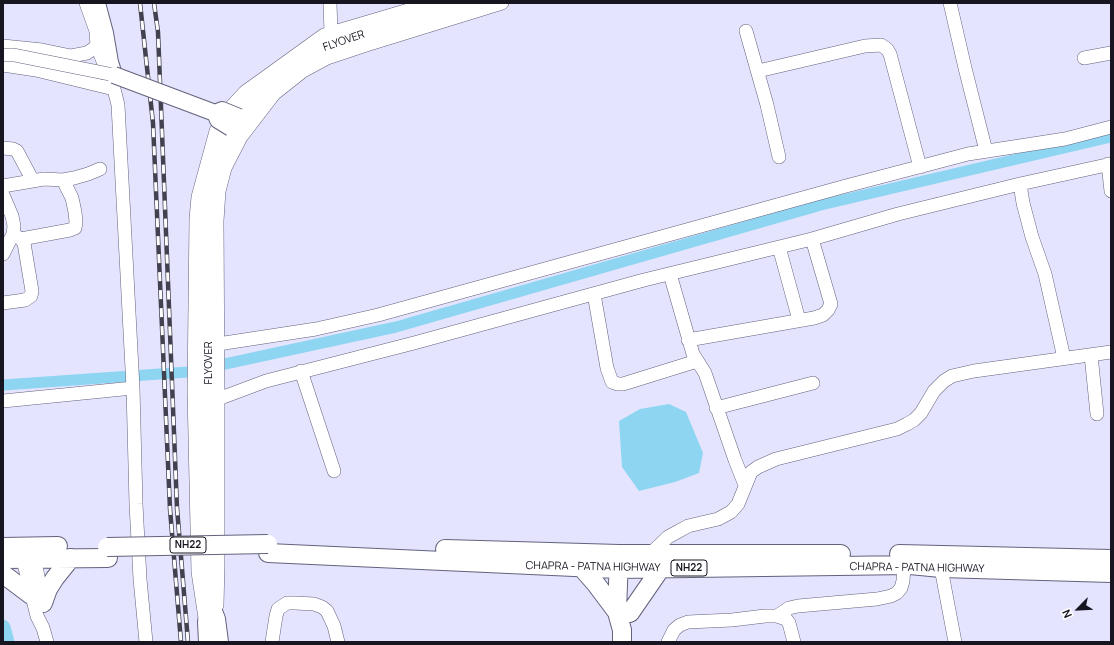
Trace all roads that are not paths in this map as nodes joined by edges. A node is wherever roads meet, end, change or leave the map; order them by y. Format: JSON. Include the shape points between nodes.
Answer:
{"nodes":[{"id":1,"x":86,"y":3,"type":"edge"},
{"id":2,"x":97,"y":3,"type":"edge"},
{"id":3,"x":330,"y":3,"type":"edge"},
{"id":4,"x":432,"y":3,"type":"edge"},
{"id":5,"x":472,"y":3,"type":"edge"},
{"id":6,"x":502,"y":3,"type":"edge"},
{"id":7,"x":950,"y":3,"type":"edge"},
{"id":8,"x":746,"y":31,"type":"dead end"},
{"id":9,"x":331,"y":33,"type":"junction"},
{"id":10,"x":3,"y":46,"type":"edge"},
{"id":11,"x":98,"y":46,"type":"junction"},
{"id":12,"x":1111,"y":53,"type":"edge"},
{"id":13,"x":3,"y":55,"type":"edge"},
{"id":14,"x":1084,"y":58,"type":"dead end"},
{"id":15,"x":3,"y":66,"type":"edge"},
{"id":16,"x":758,"y":71,"type":"junction"},
{"id":17,"x":114,"y":82,"type":"junction"},
{"id":18,"x":235,"y":123,"type":"junction"},
{"id":19,"x":1111,"y":127,"type":"edge"},
{"id":20,"x":3,"y":148,"type":"edge"},
{"id":21,"x":986,"y":151,"type":"junction"},
{"id":22,"x":778,"y":156,"type":"dead end"},
{"id":23,"x":1110,"y":164,"type":"edge"},
{"id":24,"x":920,"y":167,"type":"junction"},
{"id":25,"x":100,"y":168,"type":"dead end"},
{"id":26,"x":63,"y":180,"type":"junction"},
{"id":27,"x":33,"y":181,"type":"junction"},
{"id":28,"x":1020,"y":184,"type":"junction"},
{"id":29,"x":3,"y":186,"type":"edge"},
{"id":30,"x":1111,"y":191,"type":"edge"},
{"id":31,"x":3,"y":195,"type":"edge"},
{"id":32,"x":17,"y":237,"type":"junction"},
{"id":33,"x":812,"y":239,"type":"junction"},
{"id":34,"x":779,"y":247,"type":"junction"},
{"id":35,"x":3,"y":254,"type":"edge"},
{"id":36,"x":670,"y":274,"type":"junction"},
{"id":37,"x":594,"y":294,"type":"junction"},
{"id":38,"x":3,"y":303,"type":"edge"},
{"id":39,"x":800,"y":320,"type":"junction"},
{"id":40,"x":688,"y":340,"type":"junction"},
{"id":41,"x":218,"y":349,"type":"junction"},
{"id":42,"x":1111,"y":352,"type":"edge"},
{"id":43,"x":1091,"y":355,"type":"junction"},
{"id":44,"x":1064,"y":358,"type":"junction"},
{"id":45,"x":697,"y":361,"type":"junction"},
{"id":46,"x":301,"y":372,"type":"junction"},
{"id":47,"x":813,"y":383,"type":"dead end"},
{"id":48,"x":133,"y":388,"type":"junction"},
{"id":49,"x":218,"y":392,"type":"junction"},
{"id":50,"x":3,"y":401,"type":"edge"},
{"id":51,"x":716,"y":408,"type":"junction"},
{"id":52,"x":1097,"y":414,"type":"dead end"},
{"id":53,"x":334,"y":471,"type":"dead end"},
{"id":54,"x":745,"y":486,"type":"junction"},
{"id":55,"x":268,"y":548,"type":"junction"},
{"id":56,"x":22,"y":551,"type":"edge"},
{"id":57,"x":108,"y":552,"type":"junction"},
{"id":58,"x":650,"y":554,"type":"junction"},
{"id":59,"x":71,"y":558,"type":"junction"},
{"id":60,"x":3,"y":559,"type":"edge"},
{"id":61,"x":1111,"y":559,"type":"edge"},
{"id":62,"x":624,"y":561,"type":"junction"},
{"id":63,"x":904,"y":565,"type":"junction"},
{"id":64,"x":581,"y":567,"type":"junction"},
{"id":65,"x":661,"y":568,"type":"junction"},
{"id":66,"x":941,"y":568,"type":"junction"},
{"id":67,"x":1111,"y":573,"type":"edge"},
{"id":68,"x":3,"y":574,"type":"edge"},
{"id":69,"x":37,"y":599,"type":"junction"},
{"id":70,"x":624,"y":612,"type":"junction"},
{"id":71,"x":777,"y":616,"type":"junction"},
{"id":72,"x":211,"y":620,"type":"junction"},
{"id":73,"x":622,"y":636,"type":"edge"},
{"id":74,"x":47,"y":642,"type":"edge"},
{"id":75,"x":146,"y":642,"type":"edge"},
{"id":76,"x":207,"y":642,"type":"edge"},
{"id":77,"x":220,"y":642,"type":"edge"},
{"id":78,"x":272,"y":642,"type":"edge"},
{"id":79,"x":338,"y":642,"type":"edge"},
{"id":80,"x":668,"y":642,"type":"edge"},
{"id":81,"x":794,"y":642,"type":"edge"},
{"id":82,"x":955,"y":642,"type":"edge"}],
"edges":[{"from":1,"to":11,"type":"street","via":[[96,31]]},
{"from":2,"to":17,"type":"main road"},
{"from":3,"to":9,"type":"street"},
{"from":4,"to":9,"type":"street"},
{"from":5,"to":18,"type":"main road","name":"FLYOVER","via":[[339,40],[318,50],[274,78]]},
{"from":6,"to":41,"type":"street","via":[[327,58],[302,71],[274,94],[241,137],[225,168],[219,191]]},
{"from":7,"to":21,"type":"street"},
{"from":8,"to":16,"type":"street"},
{"from":9,"to":72,"type":"street","via":[[316,39],[245,92],[231,107],[216,131],[196,206],[194,391],[198,572]]},
{"from":10,"to":11,"type":"street","via":[[71,56],[87,53]]},
{"from":11,"to":17,"type":"street"},
{"from":12,"to":14,"type":"street"},
{"from":13,"to":17,"type":"street","bridge":true,"via":[[14,55]]},
{"from":15,"to":17,"type":"street"},
{"from":16,"to":22,"type":"street"},
{"from":16,"to":24,"type":"street","via":[[865,46],[881,46],[887,49]]},
{"from":17,"to":18,"type":"main road","bridge":true,"via":[[215,113],[218,120]]},
{"from":17,"to":48,"type":"street","via":[[118,105]]},
{"from":18,"to":72,"type":"main road","name":"FLYOVER","via":[[221,153],[211,189],[208,213],[208,531]]},
{"from":19,"to":21,"type":"street","via":[[1065,139]]},
{"from":20,"to":27,"type":"street","via":[[17,151]]},
{"from":21,"to":24,"type":"street"},
{"from":23,"to":28,"type":"street"},
{"from":23,"to":30,"type":"street"},
{"from":24,"to":41,"type":"street","via":[[378,315]]},
{"from":25,"to":26,"type":"street","via":[[88,174]]},
{"from":26,"to":27,"type":"street"},
{"from":26,"to":32,"type":"street","via":[[72,198],[75,228]]},
{"from":27,"to":29,"type":"street"},
{"from":28,"to":33,"type":"street","via":[[898,214]]},
{"from":28,"to":44,"type":"street","via":[[1032,237],[1045,274]]},
{"from":31,"to":32,"type":"street"},
{"from":32,"to":35,"type":"street"},
{"from":32,"to":38,"type":"street","via":[[24,243],[31,296],[25,300]]},
{"from":33,"to":34,"type":"street"},
{"from":33,"to":39,"type":"street","via":[[831,304],[822,315]]},
{"from":34,"to":36,"type":"street"},
{"from":34,"to":39,"type":"street"},
{"from":36,"to":37,"type":"street"},
{"from":36,"to":40,"type":"street"},
{"from":37,"to":45,"type":"street","via":[[607,368],[612,382],[623,384]]},
{"from":37,"to":46,"type":"street","via":[[414,344]]},
{"from":39,"to":40,"type":"street"},
{"from":40,"to":45,"type":"street"},
{"from":41,"to":49,"type":"street"},
{"from":42,"to":43,"type":"street"},
{"from":43,"to":44,"type":"street"},
{"from":43,"to":52,"type":"street"},
{"from":44,"to":54,"type":"street","via":[[952,376],[934,391],[921,413],[907,424],[897,429],[771,461],[751,472]]},
{"from":45,"to":51,"type":"street"},
{"from":46,"to":49,"type":"street"},
{"from":46,"to":53,"type":"street"},
{"from":47,"to":51,"type":"street"},
{"from":48,"to":50,"type":"street"},
{"from":48,"to":75,"type":"street","via":[[139,571]]},
{"from":49,"to":72,"type":"street","via":[[218,565]]},
{"from":51,"to":54,"type":"street"},
{"from":54,"to":58,"type":"street","via":[[738,504],[731,512],[718,519],[688,526],[668,537]]},
{"from":55,"to":57,"type":"highway","number":"NH22"},
{"from":55,"to":62,"type":"highway","name":"CHAPRA - PATNA HIGHWAY","number":"NH22"},
{"from":55,"to":64,"type":"highway","name":"CHAPRA - PATNA HIGHWAY","number":"NH22"},
{"from":56,"to":57,"type":"highway","number":"NH22"},
{"from":56,"to":59,"type":"highway","number":"NH22"},
{"from":56,"to":60,"type":"highway","number":"NH22"},
{"from":56,"to":69,"type":"street"},
{"from":57,"to":59,"type":"highway","number":"NH22"},
{"from":58,"to":61,"type":"highway","name":"CHAPRA - PATNA HIGHWAY","number":"NH22","via":[[916,554]]},
{"from":58,"to":62,"type":"highway","name":"CHAPRA - PATNA HIGHWAY","number":"NH22"},
{"from":59,"to":69,"type":"highway","via":[[48,589]]},
{"from":62,"to":64,"type":"highway","name":"CHAPRA - PATNA HIGHWAY","number":"NH22"},
{"from":62,"to":65,"type":"highway","name":"CHAPRA - PATNA HIGHWAY","number":"NH22"},
{"from":62,"to":70,"type":"highway"},
{"from":63,"to":65,"type":"highway","name":"CHAPRA - PATNA HIGHWAY","number":"NH22"},
{"from":63,"to":66,"type":"highway","name":"CHAPRA - PATNA HIGHWAY","number":"NH22"},
{"from":63,"to":71,"type":"street","via":[[904,581],[897,593],[891,596],[877,600],[798,606],[789,608]]},
{"from":64,"to":70,"type":"highway"},
{"from":65,"to":70,"type":"highway"},
{"from":66,"to":67,"type":"highway","name":"CHAPRA - PATNA HIGHWAY","number":"NH22"},
{"from":66,"to":82,"type":"street"},
{"from":68,"to":69,"type":"highway"},
{"from":69,"to":74,"type":"street","via":[[37,616]]},
{"from":70,"to":73,"type":"highway"},
{"from":71,"to":80,"type":"street","via":[[688,622],[674,630]]},
{"from":71,"to":81,"type":"street","via":[[786,618]]},
{"from":72,"to":76,"type":"main road"},
{"from":72,"to":77,"type":"main road"},
{"from":78,"to":79,"type":"street","via":[[278,609],[287,603],[295,603],[314,604],[327,611]]}]}
